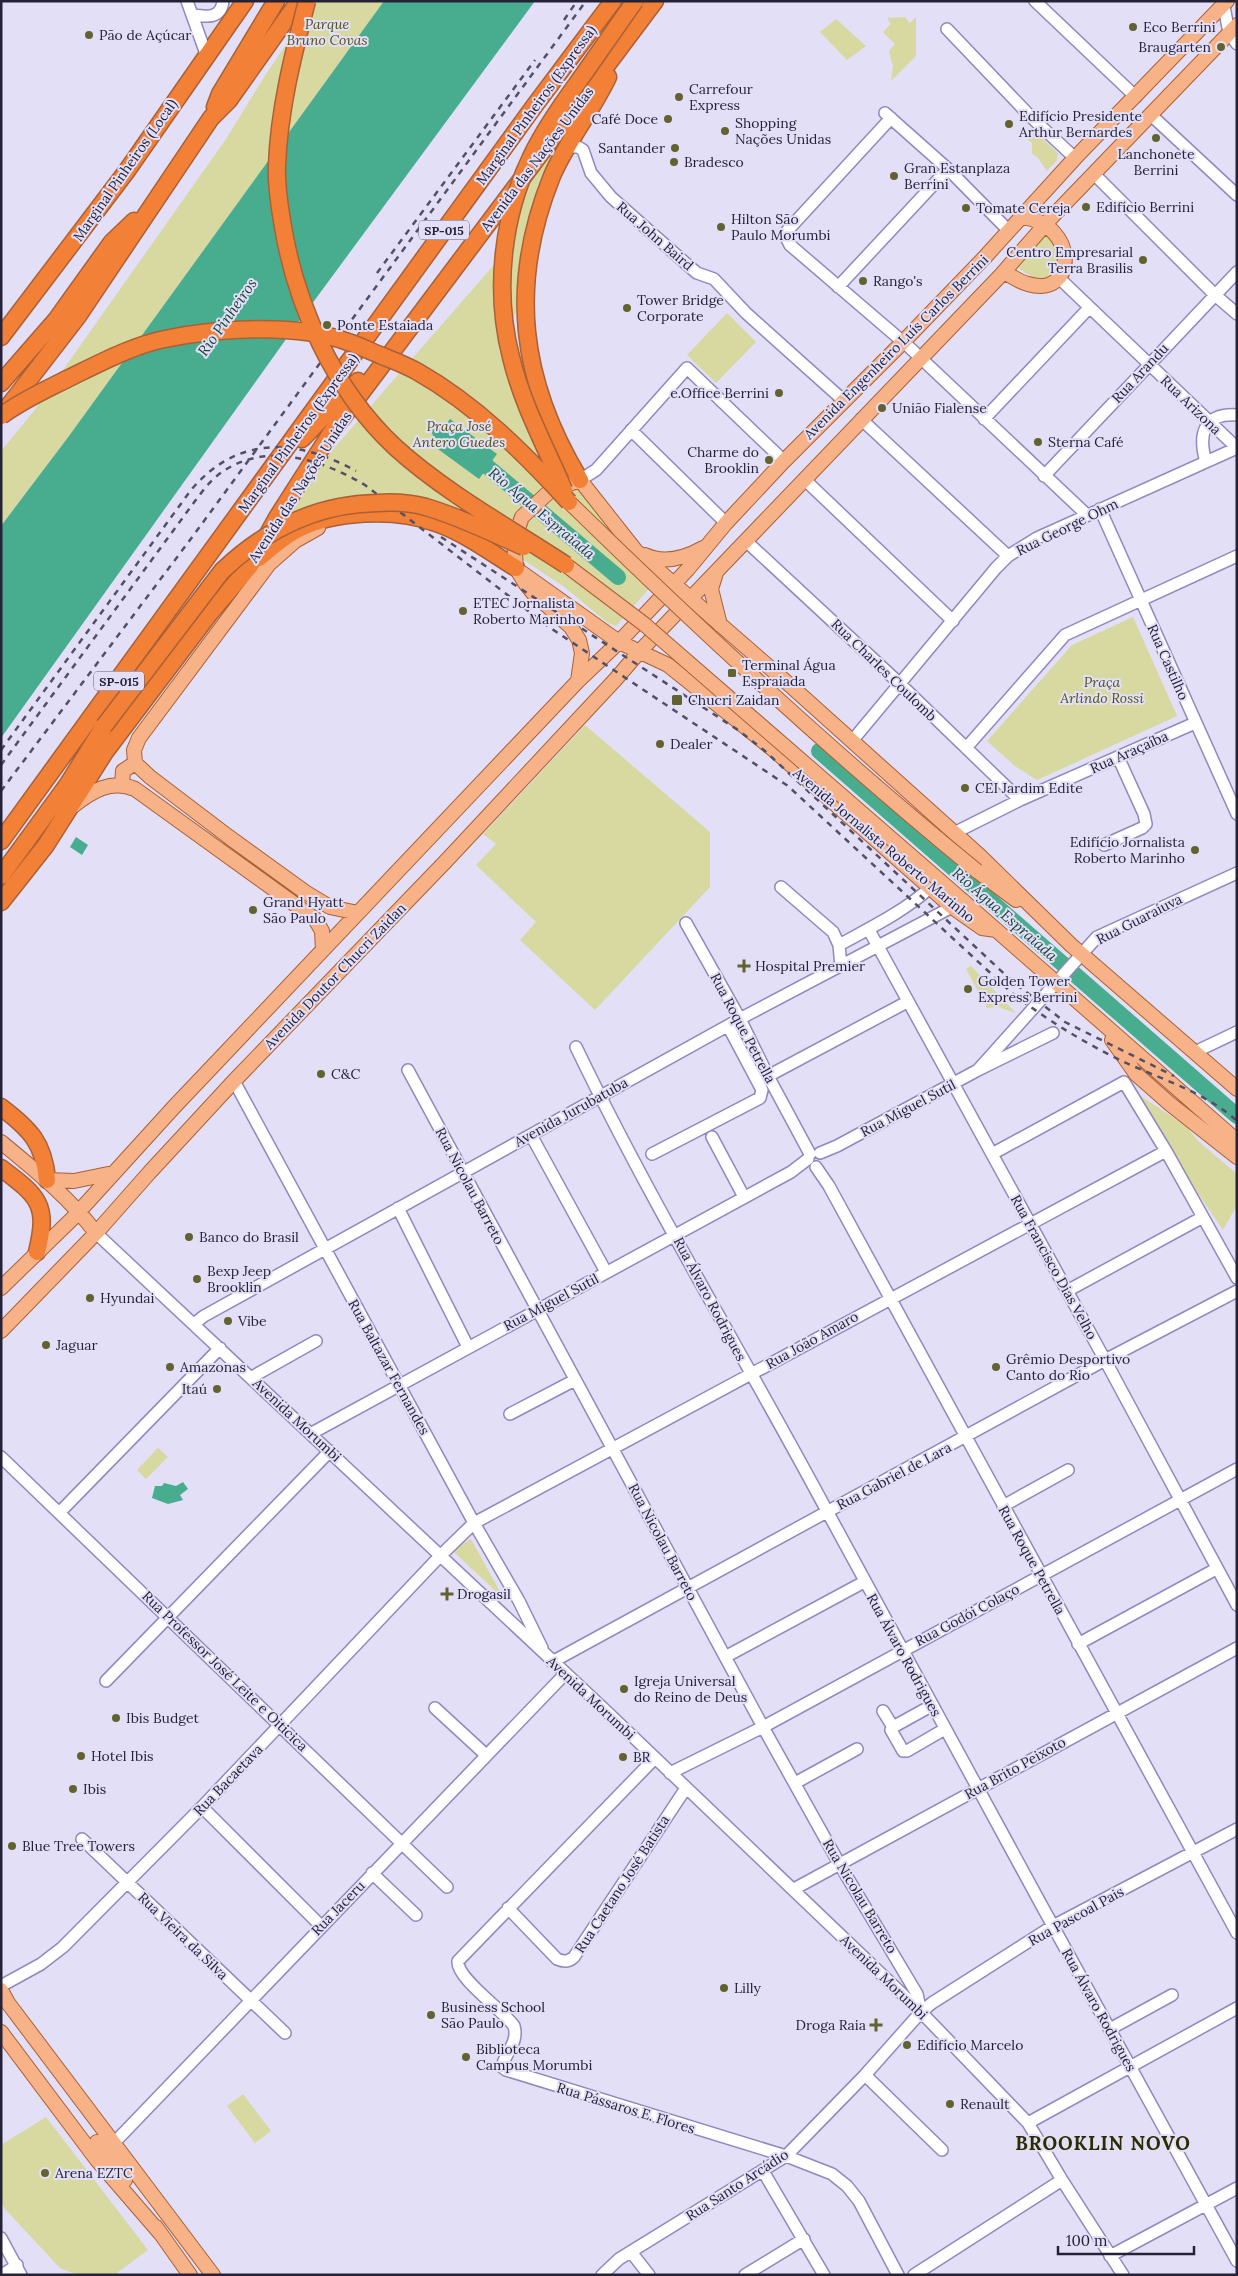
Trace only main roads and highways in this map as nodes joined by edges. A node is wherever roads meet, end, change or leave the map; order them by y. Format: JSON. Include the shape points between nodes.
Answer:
{"nodes":[{"id":1,"x":245,"y":1,"type":"edge"},
{"id":2,"x":276,"y":1,"type":"edge"},
{"id":3,"x":299,"y":1,"type":"edge"},
{"id":4,"x":306,"y":1,"type":"edge"},
{"id":5,"x":613,"y":1,"type":"edge"},
{"id":6,"x":635,"y":1,"type":"edge"},
{"id":7,"x":655,"y":1,"type":"edge"},
{"id":8,"x":1224,"y":2,"type":"edge"},
{"id":9,"x":1234,"y":34,"type":"edge"},
{"id":10,"x":623,"y":44,"type":"junction"},
{"id":11,"x":211,"y":118,"type":"junction"},
{"id":12,"x":161,"y":195,"type":"junction"},
{"id":13,"x":1022,"y":217,"type":"junction"},
{"id":14,"x":1046,"y":224,"type":"junction"},
{"id":15,"x":1004,"y":272,"type":"junction"},
{"id":16,"x":423,"y":312,"type":"junction"},
{"id":17,"x":1,"y":337,"type":"edge"},
{"id":18,"x":1,"y":383,"type":"edge"},
{"id":19,"x":1,"y":416,"type":"edge"},
{"id":20,"x":278,"y":461,"type":"junction"},
{"id":21,"x":580,"y":480,"type":"junction"},
{"id":22,"x":569,"y":502,"type":"junction"},
{"id":23,"x":349,"y":515,"type":"junction"},
{"id":24,"x":708,"y":545,"type":"junction"},
{"id":25,"x":636,"y":551,"type":"junction"},
{"id":26,"x":566,"y":565,"type":"junction"},
{"id":27,"x":250,"y":566,"type":"junction"},
{"id":28,"x":516,"y":568,"type":"junction"},
{"id":29,"x":720,"y":568,"type":"junction"},
{"id":30,"x":674,"y":584,"type":"junction"},
{"id":31,"x":690,"y":598,"type":"junction"},
{"id":32,"x":651,"y":609,"type":"joint"},
{"id":33,"x":669,"y":620,"type":"joint"},
{"id":34,"x":720,"y":625,"type":"junction"},
{"id":35,"x":619,"y":642,"type":"junction"},
{"id":36,"x":640,"y":651,"type":"junction"},
{"id":37,"x":603,"y":657,"type":"junction"},
{"id":38,"x":668,"y":666,"type":"junction"},
{"id":39,"x":619,"y":675,"type":"junction"},
{"id":40,"x":578,"y":681,"type":"junction"},
{"id":41,"x":101,"y":730,"type":"junction"},
{"id":42,"x":105,"y":752,"type":"junction"},
{"id":43,"x":135,"y":762,"type":"junction"},
{"id":44,"x":122,"y":785,"type":"junction"},
{"id":45,"x":71,"y":808,"type":"junction"},
{"id":46,"x":1,"y":841,"type":"edge"},
{"id":47,"x":1,"y":862,"type":"edge"},
{"id":48,"x":1,"y":876,"type":"edge"},
{"id":49,"x":1,"y":881,"type":"edge"},
{"id":50,"x":1,"y":902,"type":"edge"},
{"id":51,"x":957,"y":903,"type":"junction"},
{"id":52,"x":330,"y":907,"type":"junction"},
{"id":53,"x":358,"y":913,"type":"junction"},
{"id":54,"x":318,"y":922,"type":"junction"},
{"id":55,"x":1058,"y":933,"type":"junction"},
{"id":56,"x":323,"y":950,"type":"junction"},
{"id":57,"x":1097,"y":1019,"type":"junction"},
{"id":58,"x":1237,"y":1089,"type":"edge"},
{"id":59,"x":1,"y":1107,"type":"edge"},
{"id":60,"x":1237,"y":1141,"type":"edge"},
{"id":61,"x":1,"y":1142,"type":"edge"},
{"id":62,"x":1237,"y":1157,"type":"edge"},
{"id":63,"x":1,"y":1168,"type":"edge"},
{"id":64,"x":114,"y":1173,"type":"junction"},
{"id":65,"x":47,"y":1180,"type":"junction"},
{"id":66,"x":78,"y":1211,"type":"junction"},
{"id":67,"x":96,"y":1233,"type":"junction"},
{"id":68,"x":37,"y":1252,"type":"junction"},
{"id":69,"x":1,"y":1288,"type":"edge"},
{"id":70,"x":1,"y":1331,"type":"edge"},
{"id":71,"x":1,"y":1988,"type":"edge"},
{"id":72,"x":1,"y":2032,"type":"edge"},
{"id":73,"x":42,"y":2085,"type":"junction"},
{"id":74,"x":97,"y":2142,"type":"junction"},
{"id":75,"x":113,"y":2144,"type":"junction"},
{"id":76,"x":160,"y":2233,"type":"junction"},
{"id":77,"x":190,"y":2275,"type":"edge"},
{"id":78,"x":213,"y":2275,"type":"edge"}],
"edges":[{"from":1,"to":17,"type":"highway","name":"Marginal Pinheiros (Local)","via":[[126,172]]},
{"from":2,"to":11,"type":"highway","via":[[220,94]]},
{"from":3,"to":11,"type":"highway","via":[[229,100]]},
{"from":4,"to":26,"type":"highway","bridge":true,"via":[[280,126],[276,167],[288,256],[300,298],[327,358],[365,413],[394,446],[431,476]]},
{"from":5,"to":20,"type":"highway","name":"Marginal Pinheiros (Expressa)","number":"SP-015"},
{"from":6,"to":22,"type":"highway","bridge":true,"via":[[550,122],[531,155],[514,198],[505,242],[502,303],[510,357],[527,408]]},
{"from":7,"to":10,"type":"highway","name":"Avenida das Nações Unidas"},
{"from":8,"to":13,"type":"main road","name":"Avenida Engenheiro Luís Carlos Berrini"},
{"from":9,"to":14,"type":"main road","name":"Avenida Engenheiro Luís Carlos Berrini"},
{"from":10,"to":16,"type":"highway","name":"Avenida das Nações Unidas"},
{"from":10,"to":21,"type":"highway","via":[[575,148],[552,175],[528,254],[525,317],[529,349],[544,403],[563,451]]},
{"from":11,"to":12,"type":"highway"},
{"from":12,"to":18,"type":"highway","via":[[112,242],[56,320]]},
{"from":12,"to":19,"type":"highway","via":[[78,316]]},
{"from":13,"to":14,"type":"main road"},
{"from":13,"to":24,"type":"main road","name":"Avenida Engenheiro Luís Carlos Berrini","via":[[784,461]]},
{"from":14,"to":15,"type":"main road","name":"Avenida Engenheiro Luís Carlos Berrini"},
{"from":14,"to":15,"type":"main road","via":[[1059,237],[1065,254],[1064,269],[1059,278],[1036,286]]},
{"from":15,"to":29,"type":"main road","name":"Avenida Engenheiro Luís Carlos Berrini"},
{"from":16,"to":20,"type":"highway","via":[[326,416]]},
{"from":16,"to":27,"type":"highway","name":"Avenida das Nações Unidas","via":[[331,433]]},
{"from":19,"to":22,"type":"highway","bridge":true,"via":[[106,360],[164,339],[228,330],[320,335],[348,341],[402,364],[446,390],[526,456]]},
{"from":20,"to":46,"type":"highway","name":"Marginal Pinheiros (Expressa)","number":"SP-015"},
{"from":21,"to":25,"type":"main road"},
{"from":21,"to":28,"type":"main road","via":[[550,491],[522,517],[514,540]]},
{"from":22,"to":55,"type":"main road","bridge":true,"via":[[801,721],[977,871]]},
{"from":23,"to":27,"type":"highway","via":[[311,523],[294,531]]},
{"from":23,"to":28,"type":"highway","via":[[389,514],[434,522]]},
{"from":23,"to":43,"type":"main road","via":[[295,541],[269,564],[139,738],[134,750]]},
{"from":24,"to":25,"type":"main road","via":[[677,559],[656,560]]},
{"from":24,"to":30,"type":"main road","name":"Avenida Engenheiro Luís Carlos Berrini"},
{"from":25,"to":30,"type":"main road"},
{"from":26,"to":41,"type":"highway","bridge":true,"via":[[424,506],[393,502],[354,503],[306,515],[242,551],[222,571]]},
{"from":26,"to":51,"type":"main road","bridge":true,"via":[[644,624]]},
{"from":27,"to":42,"type":"highway","name":"Avenida das Nações Unidas","via":[[210,613]]},
{"from":28,"to":35,"type":"main road","name":"Avenida Jornalista Roberto Marinho"},
{"from":28,"to":40,"type":"main road","via":[[533,593],[571,627],[579,640],[582,653]]},
{"from":29,"to":31,"type":"main road","name":"Avenida Engenheiro Luís Carlos Berrini"},
{"from":29,"to":34,"type":"main road","via":[[710,589]]},
{"from":30,"to":31,"type":"main road"},
{"from":30,"to":32,"type":"main road","name":"Avenida Engenheiro Luís Carlos Berrini"},
{"from":31,"to":33,"type":"main road","name":"Avenida Engenheiro Luís Carlos Berrini"},
{"from":31,"to":34,"type":"main road"},
{"from":32,"to":35,"type":"main road","name":"Avenida Doutor Chucri Zaidan"},
{"from":33,"to":36,"type":"main road","name":"Avenida Doutor Chucri Zaidan"},
{"from":34,"to":55,"type":"main road","via":[[954,833]]},
{"from":35,"to":36,"type":"main road","name":"Avenida Jornalista Roberto Marinho"},
{"from":35,"to":37,"type":"main road","name":"Avenida Doutor Chucri Zaidan"},
{"from":36,"to":38,"type":"main road","name":"Avenida Jornalista Roberto Marinho"},
{"from":36,"to":39,"type":"main road","name":"Avenida Doutor Chucri Zaidan"},
{"from":37,"to":39,"type":"main road"},
{"from":37,"to":40,"type":"main road","name":"Avenida Doutor Chucri Zaidan"},
{"from":38,"to":39,"type":"main road","via":[[645,661]]},
{"from":38,"to":51,"type":"main road","name":"Avenida Jornalista Roberto Marinho","via":[[774,750],[930,888]]},
{"from":39,"to":67,"type":"main road","name":"Avenida Doutor Chucri Zaidan","via":[[234,1081]]},
{"from":40,"to":53,"type":"main road","name":"Avenida Doutor Chucri Zaidan"},
{"from":41,"to":47,"type":"highway"},
{"from":41,"to":48,"type":"highway","via":[[68,784]]},
{"from":42,"to":45,"type":"highway","name":"Avenida das Nações Unidas"},
{"from":42,"to":49,"type":"highway"},
{"from":43,"to":44,"type":"main road","via":[[123,772]]},
{"from":43,"to":52,"type":"main road","via":[[229,837]]},
{"from":44,"to":45,"type":"main road","via":[[100,788]]},
{"from":44,"to":54,"type":"main road","via":[[135,790],[181,822]]},
{"from":45,"to":50,"type":"highway","name":"Avenida das Nações Unidas"},
{"from":51,"to":57,"type":"main road","via":[[1059,980]]},
{"from":52,"to":53,"type":"main road"},
{"from":52,"to":54,"type":"main road","via":[[326,919]]},
{"from":53,"to":56,"type":"main road","name":"Avenida Doutor Chucri Zaidan"},
{"from":54,"to":56,"type":"main road"},
{"from":55,"to":58,"type":"main road","via":[[1078,957]]},
{"from":56,"to":64,"type":"main road","name":"Avenida Doutor Chucri Zaidan"},
{"from":57,"to":60,"type":"main road"},
{"from":57,"to":62,"type":"main road","via":[[1136,1074]]},
{"from":59,"to":65,"type":"highway","via":[[34,1135],[44,1158]]},
{"from":61,"to":65,"type":"main road","name":"Avenida Morumbi"},
{"from":63,"to":68,"type":"highway","via":[[38,1201],[42,1233]]},
{"from":64,"to":65,"type":"main road","via":[[74,1182]]},
{"from":64,"to":66,"type":"main road","name":"Avenida Doutor Chucri Zaidan"},
{"from":65,"to":66,"type":"main road","name":"Avenida Morumbi"},
{"from":66,"to":67,"type":"main road","name":"Avenida Morumbi"},
{"from":66,"to":68,"type":"main road","name":"Avenida Doutor Chucri Zaidan"},
{"from":67,"to":70,"type":"main road","name":"Avenida Doutor Chucri Zaidan"},
{"from":68,"to":69,"type":"main road","name":"Avenida Doutor Chucri Zaidan"},
{"from":71,"to":75,"type":"main road","via":[[8,2003]]},
{"from":72,"to":73,"type":"main road"},
{"from":73,"to":74,"type":"main road"},
{"from":73,"to":76,"type":"main road","via":[[97,2160]]},
{"from":74,"to":75,"type":"main road"},
{"from":74,"to":76,"type":"main road"},
{"from":75,"to":78,"type":"main road"},
{"from":76,"to":77,"type":"main road"}]}
